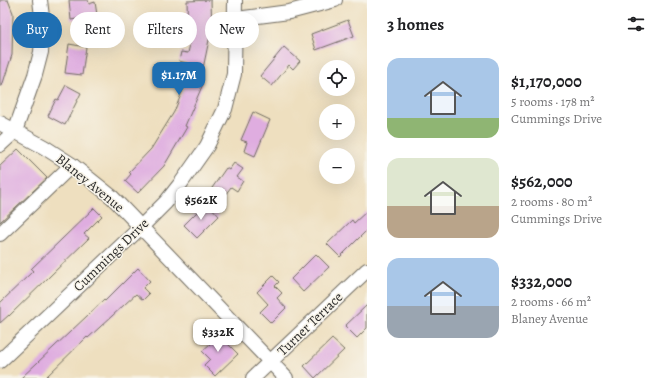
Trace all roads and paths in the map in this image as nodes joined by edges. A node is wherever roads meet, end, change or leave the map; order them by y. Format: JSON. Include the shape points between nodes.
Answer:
{"nodes":[{"id":1,"x":40,"y":0,"type":"edge"},
{"id":2,"x":235,"y":0,"type":"edge"},
{"id":3,"x":335,"y":0,"type":"edge"},
{"id":4,"x":236,"y":12,"type":"edge"},
{"id":5,"x":259,"y":16,"type":"edge"},
{"id":6,"x":235,"y":48,"type":"edge"},
{"id":7,"x":0,"y":122,"type":"edge"},
{"id":8,"x":15,"y":131,"type":"junction"},
{"id":9,"x":0,"y":145,"type":"edge"},
{"id":10,"x":72,"y":165,"type":"junction"},
{"id":11,"x":141,"y":227,"type":"junction"},
{"id":12,"x":0,"y":234,"type":"edge"},
{"id":13,"x":367,"y":270,"type":"edge"},
{"id":14,"x":0,"y":361,"type":"edge"},
{"id":15,"x":270,"y":362,"type":"junction"},
{"id":16,"x":253,"y":378,"type":"edge"},
{"id":17,"x":286,"y":378,"type":"edge"}],
"edges":[{"from":1,"to":8,"type":"street","via":[[43,25],[41,52]]},
{"from":2,"to":4,"type":"street","name":"Cummings Drive"},
{"from":3,"to":5,"type":"street","via":[[289,12]]},
{"from":6,"to":11,"type":"street","name":"Cummings Drive","via":[[234,74],[225,109],[207,146],[166,202]]},
{"from":7,"to":8,"type":"street","name":"Blaney Avenue"},
{"from":8,"to":9,"type":"street"},
{"from":8,"to":10,"type":"street","name":"Blaney Avenue"},
{"from":10,"to":11,"type":"street","name":"Blaney Avenue","via":[[112,197]]},
{"from":10,"to":12,"type":"street"},
{"from":11,"to":14,"type":"street","name":"Cummings Drive"},
{"from":11,"to":15,"type":"street","name":"Blaney Avenue"},
{"from":13,"to":15,"type":"street","name":"Turner Terrace"},
{"from":15,"to":16,"type":"street","name":"Turner Terrace"},
{"from":15,"to":17,"type":"street","name":"Blaney Avenue"}]}
